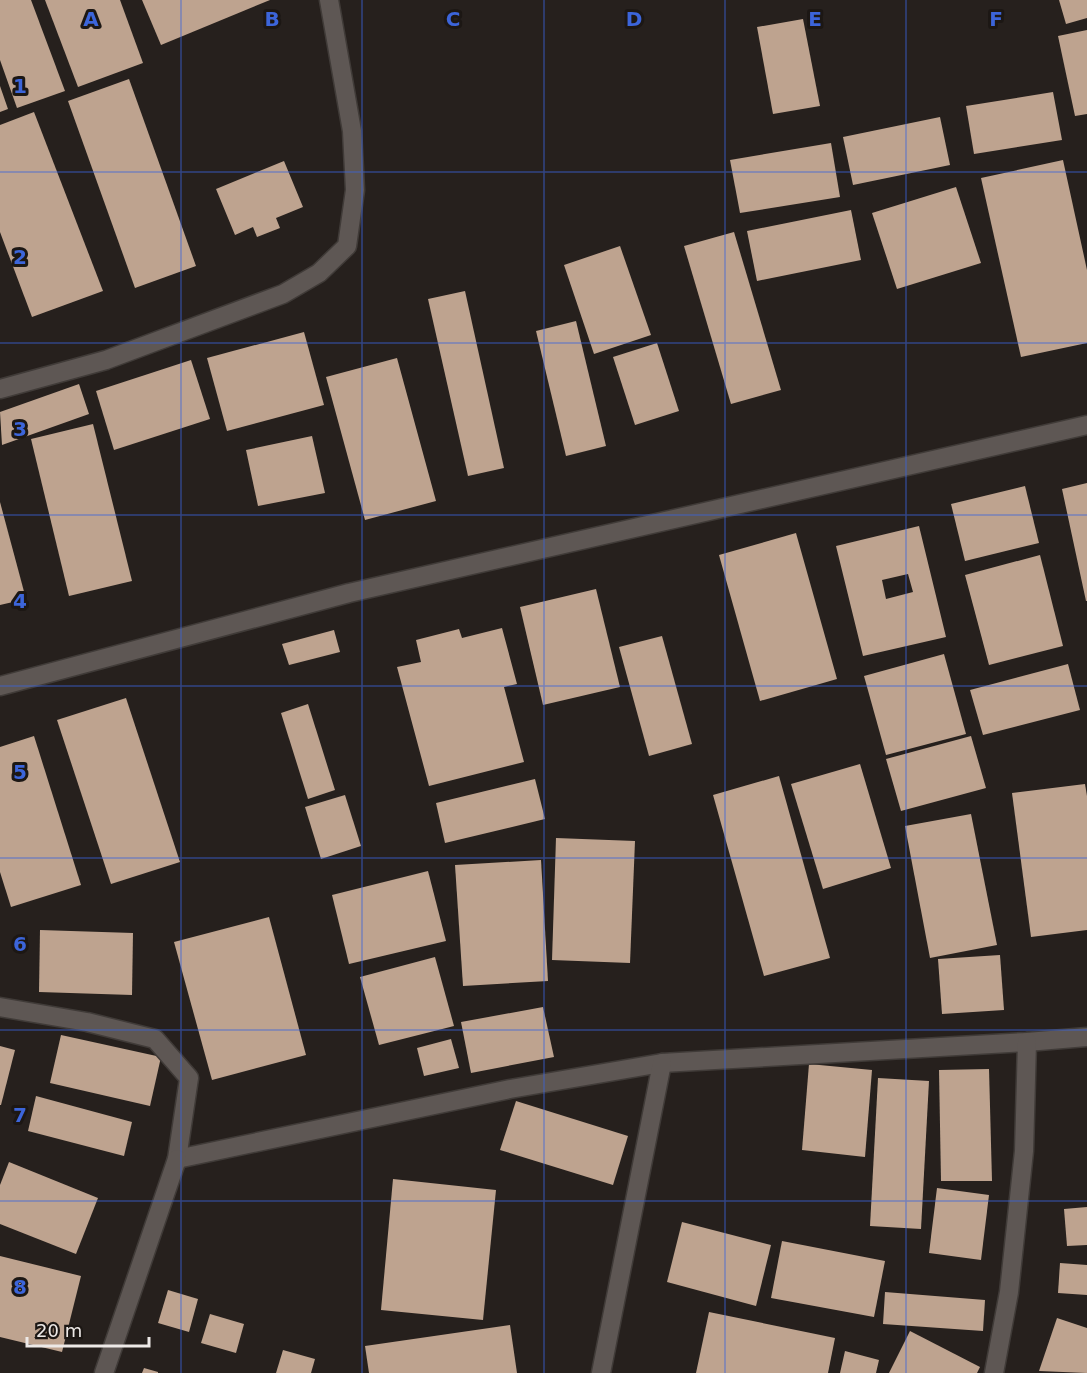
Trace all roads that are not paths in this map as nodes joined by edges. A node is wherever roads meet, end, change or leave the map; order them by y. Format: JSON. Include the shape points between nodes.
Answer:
{"nodes":[{"id":1,"x":333,"y":1,"type":"edge"},
{"id":2,"x":0,"y":389,"type":"edge"},
{"id":3,"x":1087,"y":425,"type":"edge"},
{"id":4,"x":0,"y":686,"type":"edge"},
{"id":5,"x":0,"y":1007,"type":"edge"},
{"id":6,"x":1087,"y":1037,"type":"edge"},
{"id":7,"x":1027,"y":1042,"type":"junction"},
{"id":8,"x":662,"y":1063,"type":"junction"},
{"id":9,"x":177,"y":1159,"type":"junction"},
{"id":10,"x":104,"y":1373,"type":"edge"},
{"id":11,"x":601,"y":1373,"type":"edge"},
{"id":12,"x":994,"y":1373,"type":"edge"}],
"edges":[{"from":1,"to":2,"type":"street","via":[[352,131],[355,190],[346,246],[319,273],[284,294],[106,360]]},
{"from":3,"to":4,"type":"street","via":[[349,593]]},
{"from":5,"to":9,"type":"street","via":[[155,1039],[189,1078]]},
{"from":6,"to":7,"type":"street"},
{"from":7,"to":8,"type":"street"},
{"from":7,"to":12,"type":"street","via":[[1024,1152],[1009,1292]]},
{"from":8,"to":9,"type":"street","via":[[510,1089]]},
{"from":8,"to":11,"type":"street"},
{"from":9,"to":10,"type":"street"}]}
